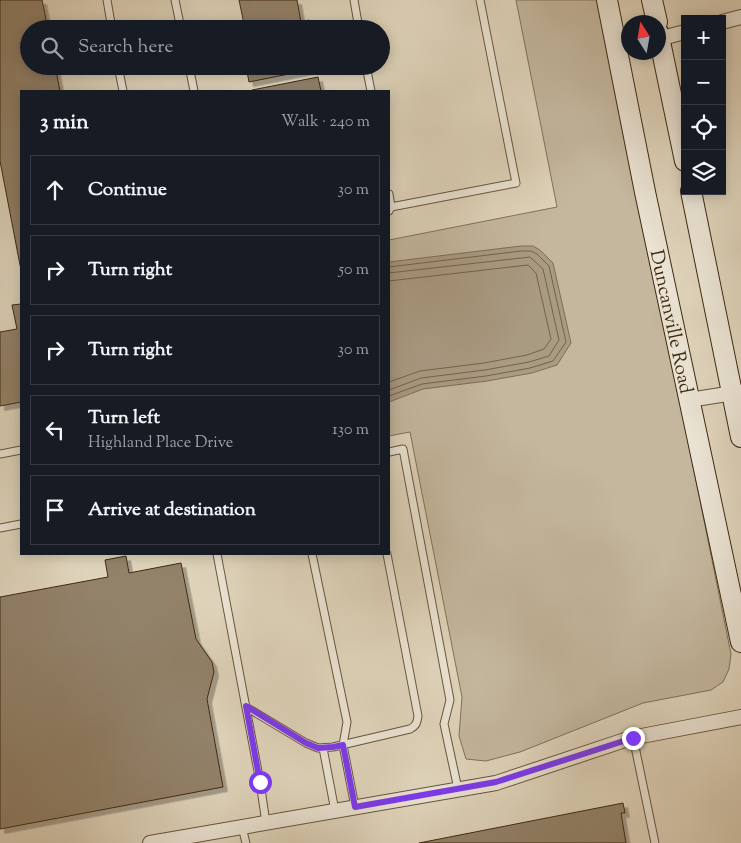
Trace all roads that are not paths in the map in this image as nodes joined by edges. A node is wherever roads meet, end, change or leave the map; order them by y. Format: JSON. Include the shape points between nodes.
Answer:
{"nodes":[{"id":1,"x":106,"y":0,"type":"edge"},
{"id":2,"x":175,"y":0,"type":"edge"},
{"id":3,"x":354,"y":0,"type":"edge"},
{"id":4,"x":480,"y":0,"type":"edge"},
{"id":5,"x":607,"y":0,"type":"edge"},
{"id":6,"x":652,"y":0,"type":"edge"},
{"id":7,"x":655,"y":15,"type":"edge"},
{"id":8,"x":741,"y":17,"type":"edge"},
{"id":9,"x":110,"y":20,"type":"edge"},
{"id":10,"x":179,"y":20,"type":"edge"},
{"id":11,"x":357,"y":20,"type":"edge"},
{"id":12,"x":726,"y":21,"type":"edge"},
{"id":13,"x":681,"y":32,"type":"edge"},
{"id":14,"x":666,"y":33,"type":"edge"},
{"id":15,"x":621,"y":43,"type":"edge"},
{"id":16,"x":624,"y":60,"type":"edge"},
{"id":17,"x":664,"y":60,"type":"edge"},
{"id":18,"x":120,"y":75,"type":"edge"},
{"id":19,"x":191,"y":75,"type":"edge"},
{"id":20,"x":368,"y":75,"type":"edge"},
{"id":21,"x":123,"y":90,"type":"edge"},
{"id":22,"x":194,"y":90,"type":"edge"},
{"id":23,"x":371,"y":90,"type":"edge"},
{"id":24,"x":683,"y":150,"type":"edge"},
{"id":25,"x":692,"y":195,"type":"edge"},
{"id":26,"x":390,"y":209,"type":"edge"},
{"id":27,"x":737,"y":392,"type":"edge"},
{"id":28,"x":689,"y":400,"type":"junction"},
{"id":29,"x":741,"y":437,"type":"edge"},
{"id":30,"x":18,"y":450,"type":"edge"},
{"id":31,"x":390,"y":452,"type":"edge"},
{"id":32,"x":0,"y":454,"type":"edge"},
{"id":33,"x":20,"y":524,"type":"edge"},
{"id":34,"x":0,"y":528,"type":"edge"},
{"id":35,"x":217,"y":555,"type":"edge"},
{"id":36,"x":312,"y":555,"type":"edge"},
{"id":37,"x":387,"y":555,"type":"edge"},
{"id":38,"x":741,"y":642,"type":"edge"},
{"id":39,"x":246,"y":706,"type":"junction"},
{"id":40,"x":741,"y":717,"type":"edge"},
{"id":41,"x":633,"y":738,"type":"junction"},
{"id":42,"x":343,"y":745,"type":"junction"},
{"id":43,"x":323,"y":748,"type":"junction"},
{"id":44,"x":458,"y":789,"type":"junction"},
{"id":45,"x":355,"y":807,"type":"junction"},
{"id":46,"x":334,"y":811,"type":"junction"},
{"id":47,"x":266,"y":823,"type":"junction"},
{"id":48,"x":242,"y":827,"type":"junction"},
{"id":49,"x":181,"y":840,"type":"edge"},
{"id":50,"x":150,"y":843,"type":"edge"},
{"id":51,"x":246,"y":843,"type":"edge"},
{"id":52,"x":655,"y":843,"type":"edge"}],
"edges":[{"from":1,"to":9,"type":"lane"},
{"from":2,"to":10,"type":"lane"},
{"from":3,"to":11,"type":"lane"},
{"from":4,"to":26,"type":"lane","via":[[516,183]]},
{"from":5,"to":15,"type":"main road","name":"Duncanville Road"},
{"from":6,"to":7,"type":"main road"},
{"from":8,"to":12,"type":"street"},
{"from":13,"to":14,"type":"street"},
{"from":16,"to":28,"type":"main road","name":"Duncanville Road","via":[[645,192]]},
{"from":17,"to":24,"type":"main road"},
{"from":18,"to":21,"type":"lane"},
{"from":19,"to":22,"type":"lane"},
{"from":20,"to":23,"type":"lane"},
{"from":25,"to":27,"type":"main road"},
{"from":27,"to":28,"type":"street"},
{"from":27,"to":29,"type":"main road"},
{"from":28,"to":38,"type":"main road","name":"Duncanville Road"},
{"from":30,"to":32,"type":"lane"},
{"from":31,"to":44,"type":"lane","via":[[403,449],[450,700],[444,724]]},
{"from":33,"to":34,"type":"lane"},
{"from":35,"to":39,"type":"lane"},
{"from":36,"to":42,"type":"lane","via":[[347,722]]},
{"from":37,"to":42,"type":"lane","via":[[418,723],[410,730]]},
{"from":39,"to":43,"type":"lane","via":[[306,743]]},
{"from":39,"to":47,"type":"lane"},
{"from":40,"to":41,"type":"street"},
{"from":41,"to":44,"type":"street","via":[[496,782]]},
{"from":41,"to":52,"type":"lane"},
{"from":42,"to":43,"type":"lane"},
{"from":42,"to":45,"type":"lane"},
{"from":43,"to":46,"type":"lane"},
{"from":44,"to":45,"type":"street"},
{"from":45,"to":46,"type":"street"},
{"from":46,"to":47,"type":"street"},
{"from":47,"to":48,"type":"street"},
{"from":48,"to":49,"type":"street"},
{"from":48,"to":51,"type":"lane"},
{"from":49,"to":50,"type":"street"}]}
